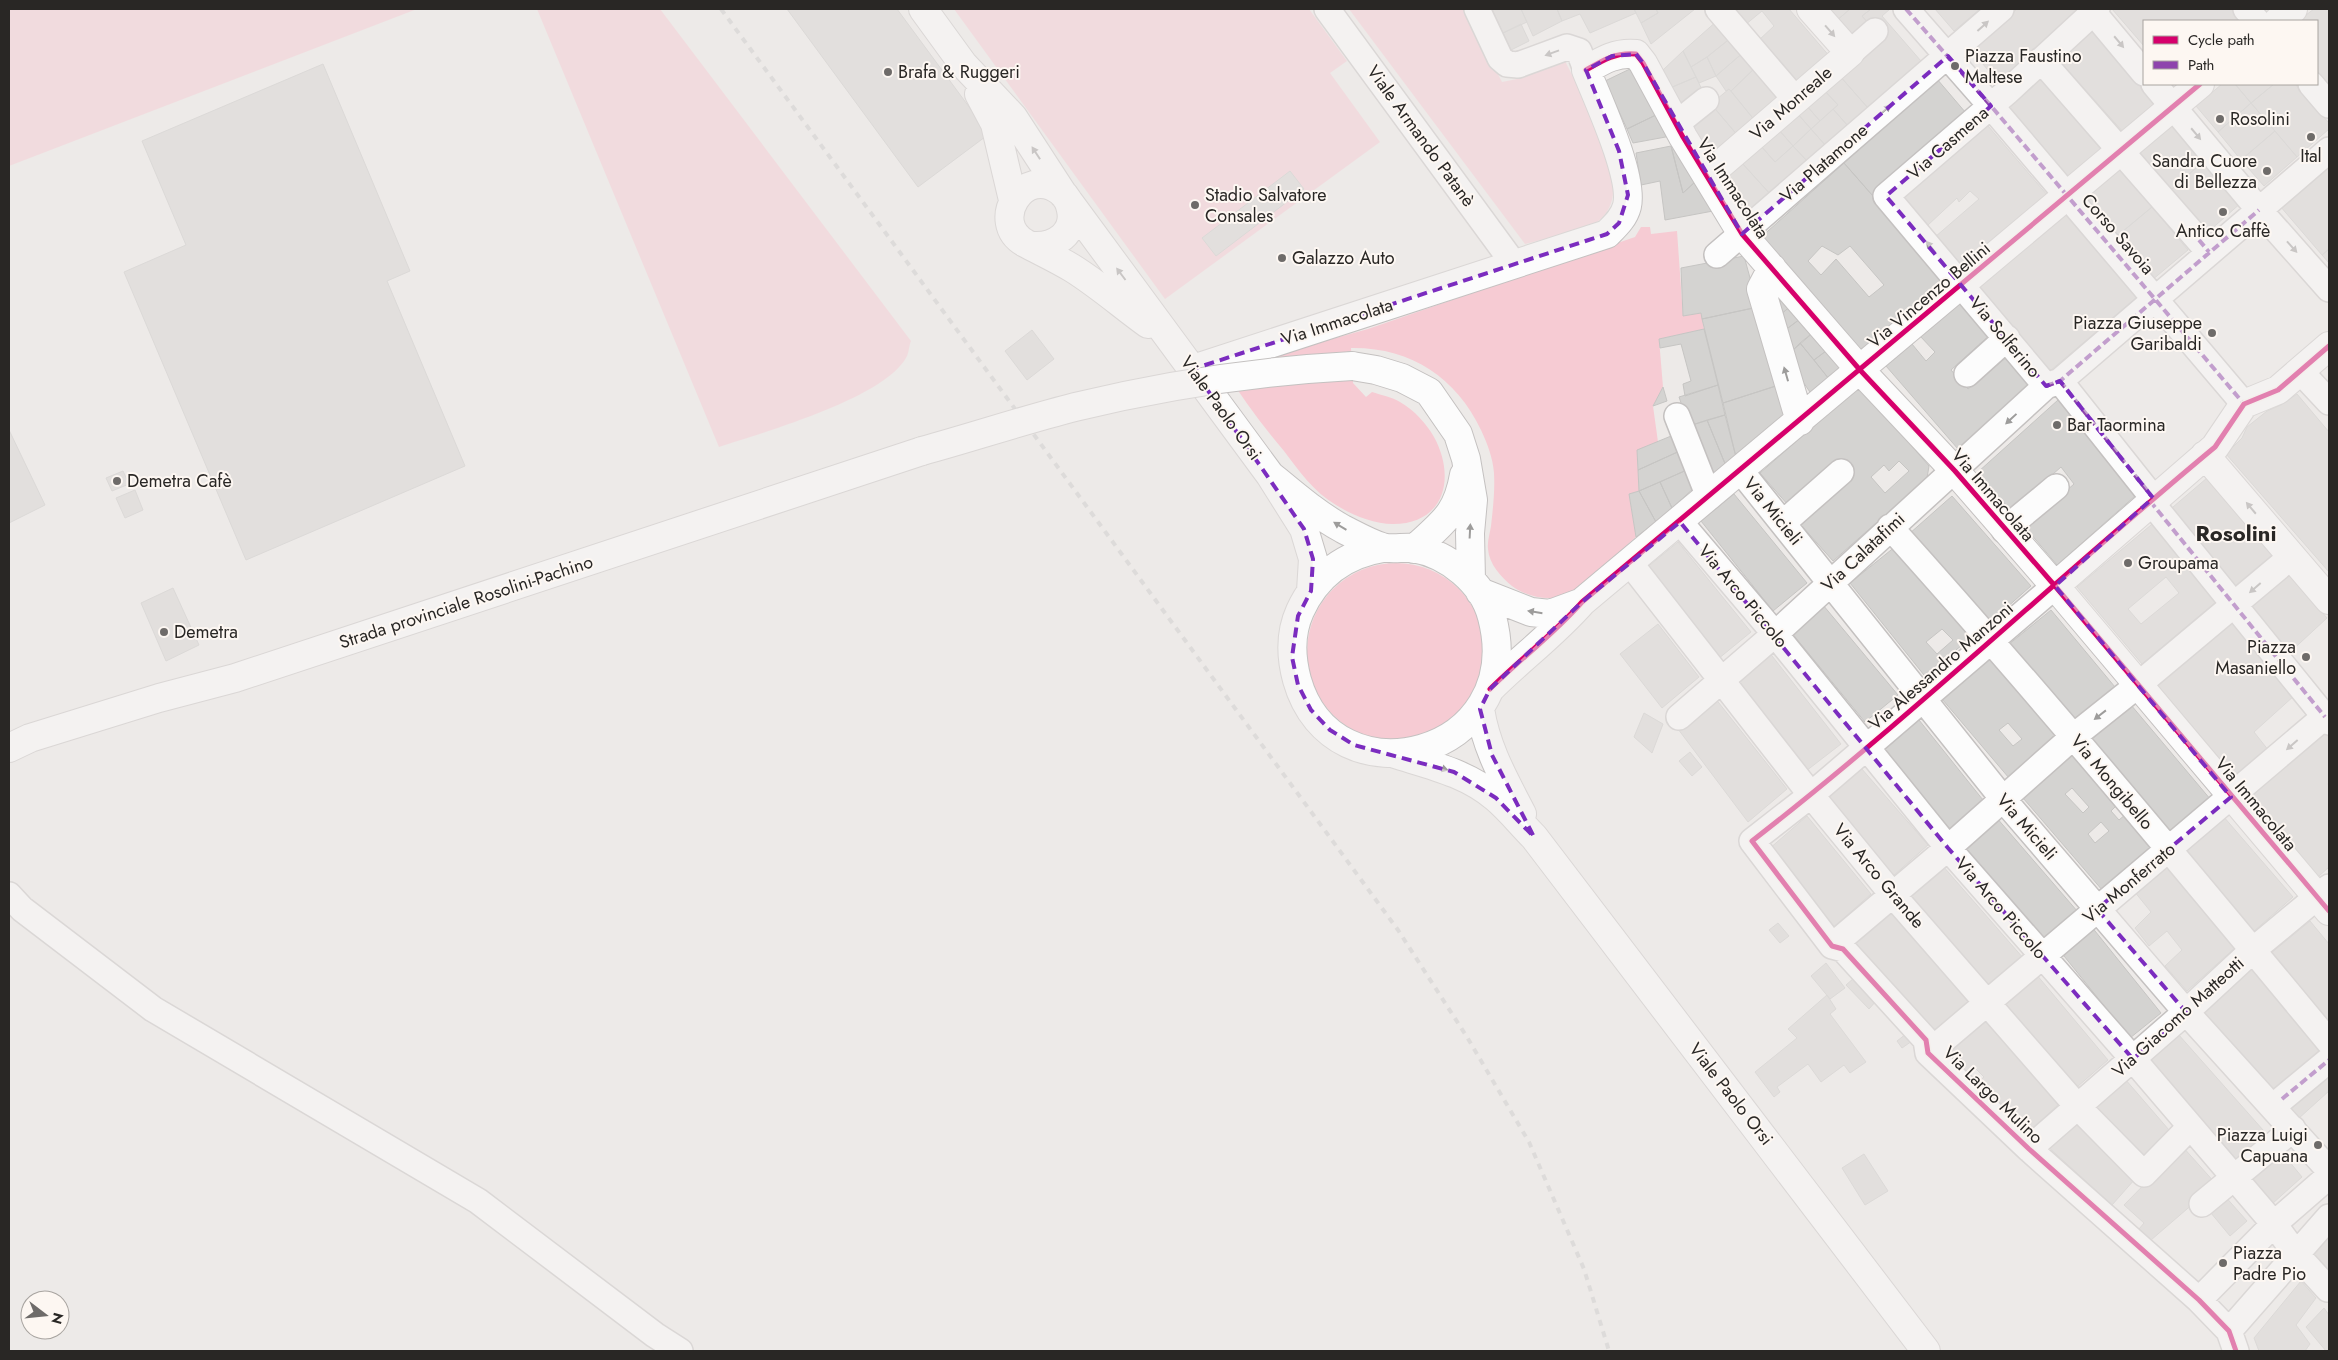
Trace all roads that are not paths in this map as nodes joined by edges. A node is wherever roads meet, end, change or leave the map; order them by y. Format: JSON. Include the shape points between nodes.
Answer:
{"nodes":[{"id":1,"x":923,"y":9,"type":"edge"},
{"id":2,"x":1327,"y":9,"type":"edge"},
{"id":3,"x":1477,"y":9,"type":"edge"},
{"id":4,"x":1718,"y":9,"type":"edge"},
{"id":5,"x":1811,"y":9,"type":"edge"},
{"id":6,"x":2001,"y":9,"type":"edge"},
{"id":7,"x":2246,"y":9,"type":"edge"},
{"id":8,"x":2293,"y":9,"type":"edge"},
{"id":9,"x":2095,"y":10,"type":"edge"},
{"id":10,"x":1893,"y":18,"type":"edge"},
{"id":11,"x":2256,"y":20,"type":"edge"},
{"id":12,"x":2279,"y":20,"type":"edge"},
{"id":13,"x":1850,"y":52,"type":"junction"},
{"id":14,"x":1947,"y":57,"type":"junction"},
{"id":15,"x":2041,"y":60,"type":"junction"},
{"id":16,"x":963,"y":64,"type":"junction"},
{"id":17,"x":1586,"y":70,"type":"junction"},
{"id":18,"x":2143,"y":72,"type":"edge"},
{"id":19,"x":2155,"y":85,"type":"edge"},
{"id":20,"x":2199,"y":85,"type":"edge"},
{"id":21,"x":2312,"y":85,"type":"edge"},
{"id":22,"x":1795,"y":99,"type":"junction"},
{"id":23,"x":1706,"y":100,"type":"dead end"},
{"id":24,"x":2329,"y":105,"type":"edge"},
{"id":25,"x":1991,"y":106,"type":"junction"},
{"id":26,"x":2172,"y":106,"type":"junction"},
{"id":27,"x":1676,"y":124,"type":"junction"},
{"id":28,"x":2120,"y":150,"type":"junction"},
{"id":29,"x":2329,"y":150,"type":"edge"},
{"id":30,"x":1707,"y":176,"type":"junction"},
{"id":31,"x":1886,"y":196,"type":"joint"},
{"id":32,"x":2067,"y":196,"type":"junction"},
{"id":33,"x":1066,"y":198,"type":"junction"},
{"id":34,"x":1013,"y":200,"type":"junction"},
{"id":35,"x":2260,"y":201,"type":"junction"},
{"id":36,"x":1742,"y":234,"type":"junction"},
{"id":37,"x":1034,"y":246,"type":"junction"},
{"id":38,"x":2204,"y":246,"type":"junction"},
{"id":39,"x":1717,"y":255,"type":"dead end"},
{"id":40,"x":1514,"y":264,"type":"junction"},
{"id":41,"x":1772,"y":268,"type":"junction"},
{"id":42,"x":1962,"y":284,"type":"junction"},
{"id":43,"x":2329,"y":289,"type":"edge"},
{"id":44,"x":2151,"y":293,"type":"junction"},
{"id":45,"x":2007,"y":338,"type":"junction"},
{"id":46,"x":1172,"y":342,"type":"junction"},
{"id":47,"x":2329,"y":346,"type":"edge"},
{"id":48,"x":1193,"y":369,"type":"junction"},
{"id":49,"x":1860,"y":370,"type":"junction"},
{"id":50,"x":1967,"y":374,"type":"dead end"},
{"id":51,"x":2306,"y":376,"type":"junction"},
{"id":52,"x":2053,"y":384,"type":"junction"},
{"id":53,"x":2329,"y":402,"type":"edge"},
{"id":54,"x":2244,"y":404,"type":"junction"},
{"id":55,"x":1677,"y":416,"type":"dead end"},
{"id":56,"x":1800,"y":420,"type":"junction"},
{"id":57,"x":1466,"y":459,"type":"junction"},
{"id":58,"x":2211,"y":461,"type":"junction"},
{"id":59,"x":1740,"y":470,"type":"junction"},
{"id":60,"x":1955,"y":471,"type":"junction"},
{"id":61,"x":1840,"y":472,"type":"dead end"},
{"id":62,"x":1270,"y":475,"type":"junction"},
{"id":63,"x":2056,"y":486,"type":"dead end"},
{"id":64,"x":1709,"y":497,"type":"junction"},
{"id":65,"x":2149,"y":502,"type":"junction"},
{"id":66,"x":1680,"y":522,"type":"junction"},
{"id":67,"x":1783,"y":523,"type":"junction"},
{"id":68,"x":1890,"y":527,"type":"junction"},
{"id":69,"x":2004,"y":530,"type":"junction"},
{"id":70,"x":1384,"y":548,"type":"junction"},
{"id":71,"x":1414,"y":548,"type":"junction"},
{"id":72,"x":2292,"y":556,"type":"junction"},
{"id":73,"x":1630,"y":563,"type":"junction"},
{"id":74,"x":1831,"y":582,"type":"junction"},
{"id":75,"x":1475,"y":586,"type":"junction"},
{"id":76,"x":2055,"y":586,"type":"junction"},
{"id":77,"x":1311,"y":591,"type":"junction"},
{"id":78,"x":2329,"y":599,"type":"edge"},
{"id":79,"x":1582,"y":602,"type":"junction"},
{"id":80,"x":2236,"y":604,"type":"junction"},
{"id":81,"x":1775,"y":634,"type":"junction"},
{"id":82,"x":1991,"y":639,"type":"junction"},
{"id":83,"x":1720,"y":679,"type":"junction"},
{"id":84,"x":2138,"y":685,"type":"junction"},
{"id":85,"x":1485,"y":699,"type":"junction"},
{"id":86,"x":1923,"y":700,"type":"junction"},
{"id":87,"x":1679,"y":717,"type":"dead end"},
{"id":88,"x":2328,"y":717,"type":"edge"},
{"id":89,"x":2074,"y":736,"type":"junction"},
{"id":90,"x":9,"y":748,"type":"edge"},
{"id":91,"x":1866,"y":748,"type":"junction"},
{"id":92,"x":1395,"y":754,"type":"junction"},
{"id":93,"x":1811,"y":795,"type":"junction"},
{"id":94,"x":2231,"y":797,"type":"junction"},
{"id":95,"x":2002,"y":799,"type":"junction"},
{"id":96,"x":1534,"y":837,"type":"junction"},
{"id":97,"x":1752,"y":841,"type":"joint"},
{"id":98,"x":1948,"y":848,"type":"junction"},
{"id":99,"x":2169,"y":850,"type":"junction"},
{"id":100,"x":1892,"y":894,"type":"junction"},
{"id":101,"x":9,"y":895,"type":"edge"},
{"id":102,"x":2325,"y":898,"type":"edge"},
{"id":103,"x":2097,"y":908,"type":"junction"},
{"id":104,"x":1832,"y":946,"type":"junction"},
{"id":105,"x":2253,"y":950,"type":"junction"},
{"id":106,"x":2043,"y":957,"type":"junction"},
{"id":107,"x":1988,"y":1002,"type":"junction"},
{"id":108,"x":2186,"y":1012,"type":"junction"},
{"id":109,"x":2329,"y":1042,"type":"edge"},
{"id":110,"x":1928,"y":1052,"type":"junction"},
{"id":111,"x":2133,"y":1059,"type":"junction"},
{"id":112,"x":2329,"y":1060,"type":"edge"},
{"id":113,"x":2282,"y":1099,"type":"dead end"},
{"id":114,"x":2078,"y":1106,"type":"junction"},
{"id":115,"x":2190,"y":1127,"type":"junction"},
{"id":116,"x":2293,"y":1129,"type":"junction"},
{"id":117,"x":2029,"y":1149,"type":"junction"},
{"id":118,"x":2329,"y":1170,"type":"edge"},
{"id":119,"x":2329,"y":1176,"type":"edge"},
{"id":120,"x":2234,"y":1179,"type":"junction"},
{"id":121,"x":2202,"y":1204,"type":"dead end"},
{"id":122,"x":2329,"y":1217,"type":"edge"},
{"id":123,"x":2274,"y":1224,"type":"junction"},
{"id":124,"x":2296,"y":1254,"type":"junction"},
{"id":125,"x":2328,"y":1289,"type":"edge"},
{"id":126,"x":2199,"y":1300,"type":"junction"},
{"id":127,"x":2232,"y":1341,"type":"edge"},
{"id":128,"x":680,"y":1351,"type":"edge"},
{"id":129,"x":1926,"y":1351,"type":"edge"}],
"edges":[{"from":1,"to":16,"type":"main road"},
{"from":2,"to":40,"type":"street","name":"Viale Armando Patanè"},
{"from":17,"to":3,"type":"street","one_way":true,"via":[[1579,51],[1567,47],[1518,65],[1507,64],[1500,58]]},
{"from":4,"to":22,"type":"street"},
{"from":5,"to":13,"type":"main road","one_way":true},
{"from":14,"to":6,"type":"street","name":"Via Platamone","one_way":true},
{"from":7,"to":11,"type":"street"},
{"from":8,"to":12,"type":"main road"},
{"from":9,"to":15,"type":"street","name":"Via Casmena"},
{"from":9,"to":18,"type":"street","one_way":true},
{"from":10,"to":13,"type":"street","name":"Via Monreale"},
{"from":10,"to":14,"type":"street","name":"Corso Savoia"},
{"from":13,"to":22,"type":"main road","name":"Via Monreale"},
{"from":14,"to":25,"type":"street","name":"Corso Savoia"},
{"from":36,"to":14,"type":"street","name":"Via Platamone","one_way":true},
{"from":15,"to":25,"type":"street","name":"Via Casmena"},
{"from":15,"to":28,"type":"street"},
{"from":33,"to":16,"type":"main road","one_way":true,"via":[[1013,117]]},
{"from":16,"to":34,"type":"main road","via":[[996,124]]},
{"from":17,"to":27,"type":"main road","name":"Via Immacolata","via":[[1612,56],[1636,54]]},
{"from":17,"to":40,"type":"main road","name":"Via Immacolata","via":[[1619,151],[1628,195],[1627,207],[1619,223],[1607,234]]},
{"from":19,"to":26,"type":"street"},
{"from":20,"to":26,"type":"main road","name":"Via Vincenzo Bellini"},
{"from":21,"to":24,"type":"street"},
{"from":22,"to":30,"type":"main road","name":"Via Monreale"},
{"from":23,"to":27,"type":"street"},
{"from":25,"to":31,"type":"street","name":"Via Casmena"},
{"from":25,"to":32,"type":"street","name":"Corso Savoia"},
{"from":26,"to":28,"type":"main road","name":"Via Vincenzo Bellini"},
{"from":26,"to":35,"type":"street","one_way":true},
{"from":27,"to":30,"type":"main road","name":"Via Immacolata"},
{"from":28,"to":32,"type":"main road","name":"Via Vincenzo Bellini"},
{"from":28,"to":38,"type":"street"},
{"from":29,"to":35,"type":"street"},
{"from":30,"to":36,"type":"main road","name":"Via Immacolata"},
{"from":42,"to":31,"type":"street","name":"Via Solferino","one_way":true},
{"from":32,"to":42,"type":"main road","name":"Via Vincenzo Bellini"},
{"from":32,"to":44,"type":"street","name":"Corso Savoia"},
{"from":33,"to":34,"type":"main road","via":[[1046,185],[1037,184],[1019,192]]},
{"from":33,"to":37,"type":"main road","via":[[1072,221],[1062,238],[1054,244]]},
{"from":46,"to":33,"type":"main road","one_way":true},
{"from":34,"to":37,"type":"main road","via":[[1010,221],[1014,231],[1019,238]]},
{"from":35,"to":38,"type":"street","name":"Via Calatafimi"},
{"from":35,"to":43,"type":"street","one_way":true},
{"from":36,"to":39,"type":"street","name":"Via Platamone"},
{"from":36,"to":41,"type":"main road","name":"Via Immacolata"},
{"from":37,"to":46,"type":"main road","via":[[1074,269]]},
{"from":38,"to":44,"type":"street","name":"Via Calatafimi"},
{"from":40,"to":48,"type":"main road","name":"Via Immacolata"},
{"from":41,"to":49,"type":"main road","name":"Via Immacolata"},
{"from":56,"to":41,"type":"main road","one_way":true,"via":[[1761,289]]},
{"from":42,"to":45,"type":"street","name":"Via Solferino"},
{"from":42,"to":49,"type":"main road","name":"Via Vincenzo Bellini"},
{"from":44,"to":52,"type":"street","name":"Via Calatafimi"},
{"from":44,"to":54,"type":"street","name":"Corso Savoia"},
{"from":45,"to":50,"type":"street"},
{"from":45,"to":52,"type":"street","name":"Via Solferino"},
{"from":46,"to":48,"type":"main road","name":"Viale Paolo Orsi"},
{"from":47,"to":51,"type":"main road"},
{"from":48,"to":62,"type":"main road","name":"Viale Paolo Orsi"},
{"from":49,"to":56,"type":"main road","name":"Via Vincenzo Bellini"},
{"from":49,"to":60,"type":"main road","name":"Via Immacolata"},
{"from":51,"to":53,"type":"street"},
{"from":51,"to":54,"type":"main road"},
{"from":52,"to":60,"type":"street","name":"Via Calatafimi","one_way":true},
{"from":52,"to":65,"type":"street","name":"Via Solferino"},
{"from":54,"to":58,"type":"main road","name":"Via Alessandro Manzoni","via":[[2215,447]]},
{"from":55,"to":64,"type":"street"},
{"from":56,"to":59,"type":"main road","name":"Via Vincenzo Bellini"},
{"from":57,"to":71,"type":"main road","via":[[1458,503],[1446,519]]},
{"from":75,"to":57,"type":"main road","name":"Strada provinciale Rosolini-Pachino","one_way":true,"via":[[1470,533],[1472,500]]},
{"from":57,"to":90,"type":"main road","name":"Strada provinciale Rosolini-Pachino","bridge":true,"via":[[1458,434],[1429,392],[1402,378],[1376,370],[1352,366],[1281,371],[1159,390],[1075,408],[922,452],[244,675],[30,738]]},
{"from":58,"to":65,"type":"main road","name":"Via Alessandro Manzoni"},
{"from":72,"to":58,"type":"main road","one_way":true},
{"from":59,"to":64,"type":"main road","name":"Via Vincenzo Bellini"},
{"from":59,"to":67,"type":"street","name":"Via Micieli"},
{"from":60,"to":68,"type":"street","name":"Via Calatafimi"},
{"from":60,"to":69,"type":"main road","name":"Via Immacolata"},
{"from":61,"to":67,"type":"street"},
{"from":70,"to":62,"type":"main road","one_way":true,"via":[[1342,528]]},
{"from":62,"to":77,"type":"main road","via":[[1304,529],[1313,559]]},
{"from":63,"to":69,"type":"street"},
{"from":64,"to":66,"type":"main road","name":"Via Vincenzo Bellini"},
{"from":65,"to":76,"type":"main road","name":"Via Alessandro Manzoni"},
{"from":65,"to":80,"type":"street"},
{"from":66,"to":73,"type":"main road","name":"Via Vincenzo Bellini"},
{"from":66,"to":81,"type":"street","name":"Via Arco Piccolo"},
{"from":67,"to":74,"type":"street","name":"Via Micieli"},
{"from":68,"to":74,"type":"street","name":"Via Calatafimi"},
{"from":68,"to":82,"type":"street","name":"Via Mongibello"},
{"from":69,"to":76,"type":"main road","name":"Via Immacolata"},
{"from":70,"to":71,"type":"main road"},
{"from":70,"to":77,"type":"main road","via":[[1362,552],[1343,561],[1325,574]]},
{"from":71,"to":75,"type":"main road","via":[[1445,560]]},
{"from":72,"to":78,"type":"main road"},
{"from":72,"to":80,"type":"street","one_way":true},
{"from":73,"to":79,"type":"main road","name":"Via Vincenzo Bellini"},
{"from":73,"to":83,"type":"street","name":"Via Arco Grande"},
{"from":74,"to":81,"type":"street","name":"Via Calatafimi"},
{"from":74,"to":86,"type":"street","name":"Via Micieli"},
{"from":79,"to":75,"type":"main road","one_way":true,"via":[[1550,614],[1531,612]]},
{"from":75,"to":85,"type":"main road","via":[[1492,614],[1497,639],[1497,664]]},
{"from":76,"to":82,"type":"street","name":"Via Alessandro Manzoni"},
{"from":76,"to":84,"type":"main road","name":"Via Immacolata"},
{"from":77,"to":92,"type":"main road","via":[[1298,616],[1292,643],[1294,671],[1304,698],[1320,721],[1341,738],[1367,750]]},
{"from":79,"to":85,"type":"main road","via":[[1520,660]]},
{"from":80,"to":84,"type":"street"},
{"from":80,"to":88,"type":"street"},
{"from":81,"to":83,"type":"street","name":"Via Calatafimi"},
{"from":81,"to":91,"type":"street","name":"Via Arco Piccolo"},
{"from":82,"to":86,"type":"street","name":"Via Alessandro Manzoni"},
{"from":82,"to":89,"type":"street","name":"Via Mongibello"},
{"from":83,"to":87,"type":"street","name":"Via Calatafimi"},
{"from":83,"to":93,"type":"street","name":"Via Arco Grande"},
{"from":84,"to":89,"type":"street","one_way":true},
{"from":84,"to":94,"type":"main road","name":"Via Immacolata"},
{"from":85,"to":92,"type":"main road","via":[[1457,733],[1442,742]]},
{"from":85,"to":96,"type":"main road","via":[[1483,731]]},
{"from":86,"to":91,"type":"street","name":"Via Alessandro Manzoni"},
{"from":86,"to":95,"type":"street","name":"Via Micieli"},
{"from":88,"to":94,"type":"street","name":"Via Monferrato","one_way":true},
{"from":89,"to":95,"type":"street"},
{"from":89,"to":99,"type":"street","name":"Via Mongibello"},
{"from":91,"to":93,"type":"street","name":"Via Alessandro Manzoni"},
{"from":91,"to":98,"type":"street","name":"Via Arco Piccolo"},
{"from":92,"to":96,"type":"main road","one_way":true,"via":[[1454,772],[1471,781],[1496,798]]},
{"from":93,"to":97,"type":"street","name":"Via Alessandro Manzoni"},
{"from":93,"to":100,"type":"street","name":"Via Arco Grande"},
{"from":94,"to":99,"type":"street","name":"Via Monferrato"},
{"from":94,"to":102,"type":"main road","name":"Via Immacolata"},
{"from":95,"to":98,"type":"street"},
{"from":95,"to":103,"type":"street","name":"Via Micieli"},
{"from":96,"to":129,"type":"main road","name":"Viale Paolo Orsi"},
{"from":97,"to":104,"type":"street","name":"Via Largo Mulino"},
{"from":98,"to":100,"type":"street"},
{"from":98,"to":106,"type":"street","name":"Via Arco Piccolo"},
{"from":99,"to":103,"type":"street","name":"Via Monferrato"},
{"from":99,"to":105,"type":"street","name":"Via Mongibello"},
{"from":100,"to":104,"type":"street"},
{"from":100,"to":107,"type":"street","name":"Via Arco Grande"},
{"from":101,"to":128,"type":"street","via":[[22,909],[153,1009],[478,1201]]},
{"from":102,"to":105,"type":"street","name":"Via Giacomo Matteotti"},
{"from":103,"to":106,"type":"street","name":"Via Monferrato"},
{"from":103,"to":108,"type":"street","name":"Via Micieli"},
{"from":104,"to":110,"type":"street","name":"Via Largo Mulino","via":[[1843,949],[1926,1040]]},
{"from":105,"to":108,"type":"street","name":"Via Giacomo Matteotti"},
{"from":105,"to":109,"type":"street","name":"Via Mongibello"},
{"from":106,"to":107,"type":"street","name":"Via Monferrato"},
{"from":106,"to":111,"type":"street","name":"Via Arco Piccolo"},
{"from":107,"to":110,"type":"street","name":"Via Monferrato"},
{"from":107,"to":114,"type":"street","name":"Via Arco Grande"},
{"from":108,"to":111,"type":"street","name":"Via Giacomo Matteotti"},
{"from":108,"to":116,"type":"street","name":"Via Micieli"},
{"from":110,"to":117,"type":"street","name":"Via Largo Mulino"},
{"from":111,"to":114,"type":"street","name":"Via Giacomo Matteotti"},
{"from":111,"to":115,"type":"street","name":"Via Arco Piccolo"},
{"from":112,"to":113,"type":"street"},
{"from":114,"to":115,"type":"street","name":"Via Arco Grande","via":[[2144,1174]]},
{"from":114,"to":117,"type":"street","name":"Via Giacomo Matteotti"},
{"from":115,"to":120,"type":"street","name":"Via Arco Piccolo"},
{"from":116,"to":118,"type":"street","name":"Via Micieli"},
{"from":116,"to":120,"type":"street"},
{"from":117,"to":126,"type":"street","name":"Via Largo Mulino"},
{"from":119,"to":123,"type":"street"},
{"from":120,"to":121,"type":"street"},
{"from":120,"to":123,"type":"street","name":"Via Arco Piccolo"},
{"from":122,"to":124,"type":"street"},
{"from":123,"to":124,"type":"street","name":"Via Arco Piccolo"},
{"from":123,"to":126,"type":"street"},
{"from":124,"to":125,"type":"street","name":"Via Arco Piccolo"},
{"from":124,"to":127,"type":"street"},
{"from":126,"to":127,"type":"street","name":"Via Largo Mulino"}]}
